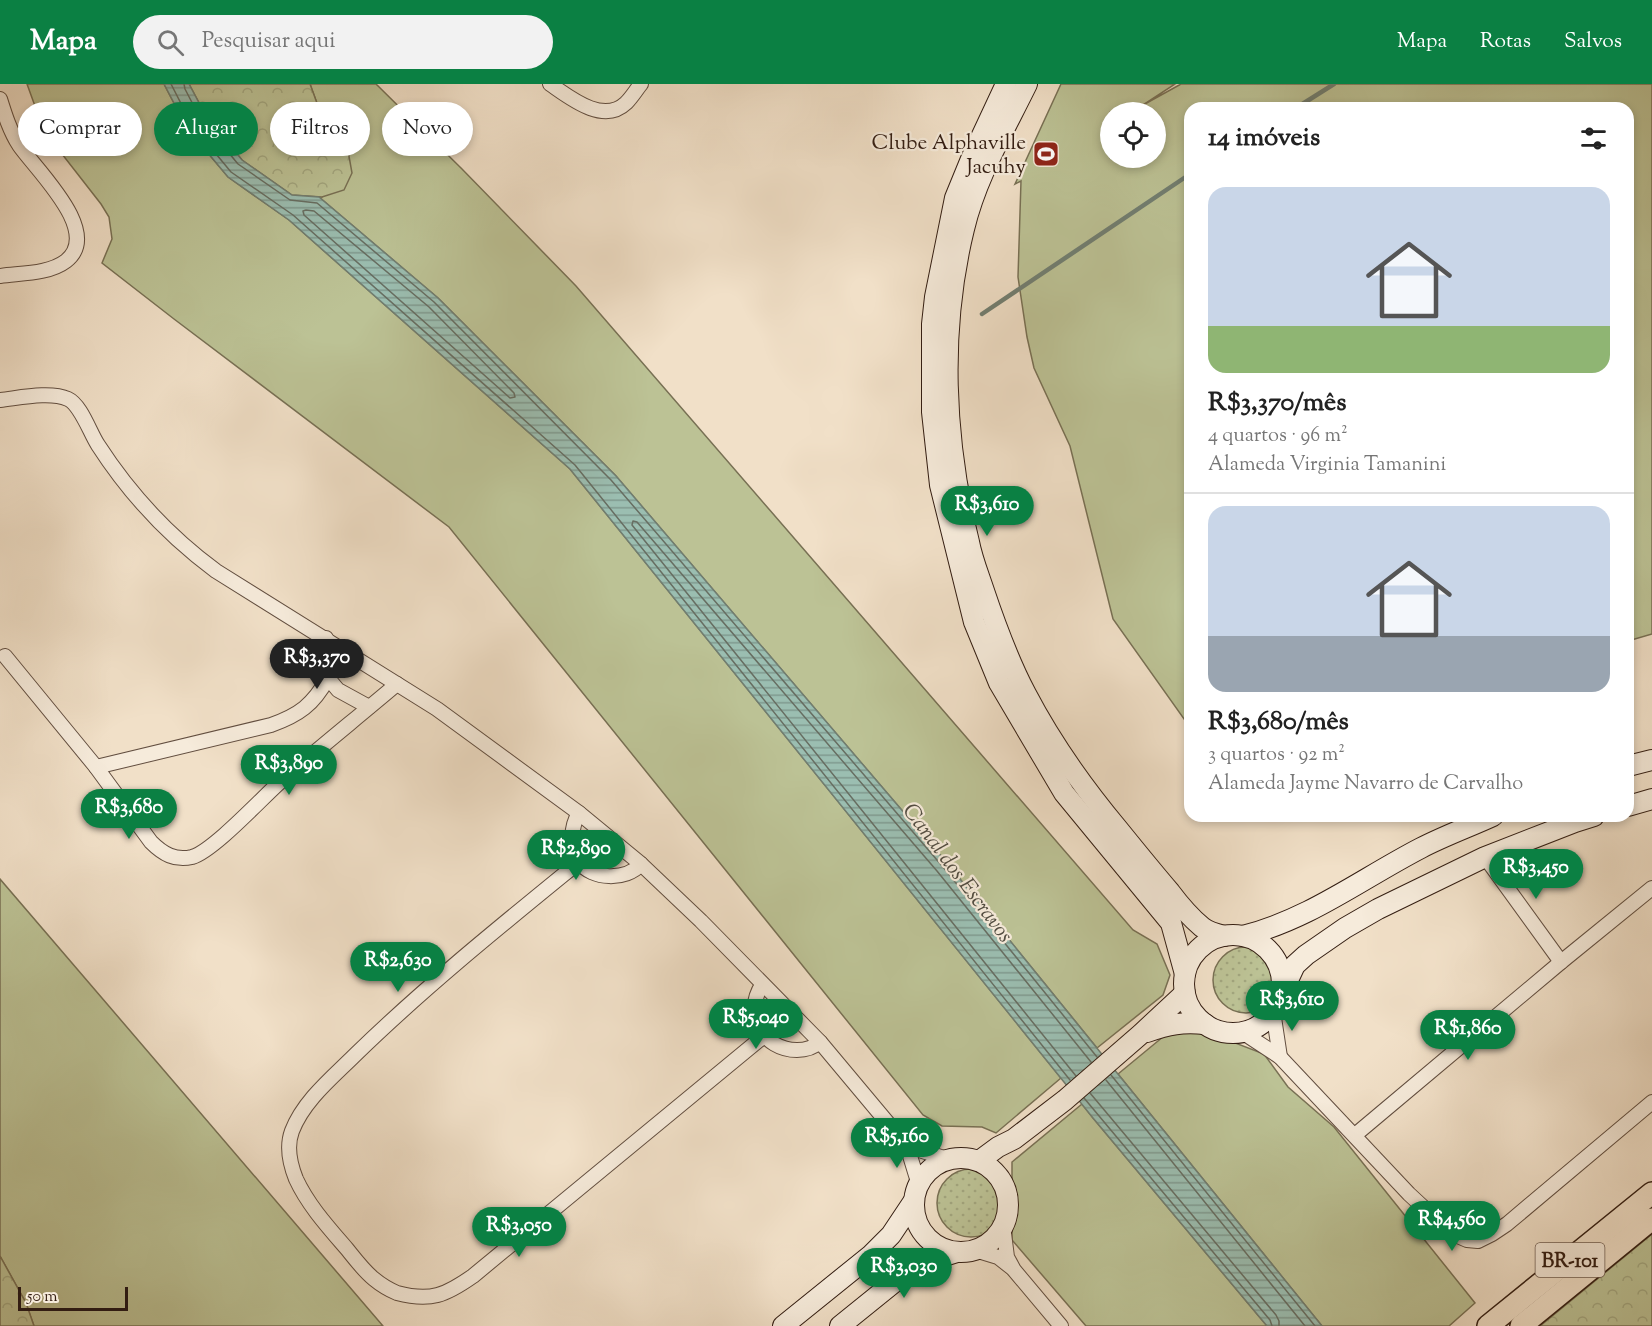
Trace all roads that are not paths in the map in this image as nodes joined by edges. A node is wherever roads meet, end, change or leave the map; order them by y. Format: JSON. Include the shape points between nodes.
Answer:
{"nodes":[{"id":1,"x":549,"y":84,"type":"edge"},
{"id":2,"x":641,"y":84,"type":"edge"},
{"id":3,"x":1006,"y":84,"type":"edge"},
{"id":4,"x":1027,"y":84,"type":"edge"},
{"id":5,"x":0,"y":99,"type":"edge"},
{"id":6,"x":4,"y":125,"type":"edge"},
{"id":7,"x":0,"y":276,"type":"edge"},
{"id":8,"x":0,"y":400,"type":"edge"},
{"id":9,"x":326,"y":638,"type":"junction"},
{"id":10,"x":5,"y":656,"type":"dead end"},
{"id":11,"x":328,"y":678,"type":"junction"},
{"id":12,"x":397,"y":684,"type":"junction"},
{"id":13,"x":369,"y":708,"type":"junction"},
{"id":14,"x":1652,"y":760,"type":"edge"},
{"id":15,"x":1634,"y":764,"type":"edge"},
{"id":16,"x":96,"y":766,"type":"junction"},
{"id":17,"x":1652,"y":799,"type":"edge"},
{"id":18,"x":1634,"y":804,"type":"edge"},
{"id":19,"x":579,"y":813,"type":"junction"},
{"id":20,"x":1480,"y":822,"type":"edge"},
{"id":21,"x":1575,"y":822,"type":"edge"},
{"id":22,"x":1485,"y":857,"type":"junction"},
{"id":23,"x":579,"y":862,"type":"junction"},
{"id":24,"x":641,"y":864,"type":"junction"},
{"id":25,"x":1652,"y":888,"type":"edge"},
{"id":26,"x":1233,"y":936,"type":"junction"},
{"id":27,"x":1561,"y":962,"type":"junction"},
{"id":28,"x":1185,"y":984,"type":"junction"},
{"id":29,"x":762,"y":985,"type":"junction"},
{"id":30,"x":1277,"y":1003,"type":"junction"},
{"id":31,"x":1205,"y":1024,"type":"junction"},
{"id":32,"x":1242,"y":1032,"type":"junction"},
{"id":33,"x":1141,"y":1034,"type":"junction"},
{"id":34,"x":764,"y":1036,"type":"junction"},
{"id":35,"x":820,"y":1042,"type":"junction"},
{"id":36,"x":1280,"y":1057,"type":"junction"},
{"id":37,"x":1652,"y":1101,"type":"edge"},
{"id":38,"x":1355,"y":1135,"type":"junction"},
{"id":39,"x":907,"y":1146,"type":"junction"},
{"id":40,"x":947,"y":1159,"type":"junction"},
{"id":41,"x":987,"y":1165,"type":"junction"},
{"id":42,"x":918,"y":1182,"type":"junction"},
{"id":43,"x":1652,"y":1193,"type":"edge"},
{"id":44,"x":913,"y":1202,"type":"junction"},
{"id":45,"x":1652,"y":1219,"type":"edge"},
{"id":46,"x":1004,"y":1226,"type":"junction"},
{"id":47,"x":966,"y":1251,"type":"junction"},
{"id":48,"x":1014,"y":1270,"type":"junction"},
{"id":49,"x":783,"y":1326,"type":"edge"},
{"id":50,"x":840,"y":1326,"type":"edge"},
{"id":51,"x":1061,"y":1326,"type":"edge"},
{"id":52,"x":1488,"y":1326,"type":"edge"},
{"id":53,"x":1521,"y":1326,"type":"edge"}],
"edges":[{"from":1,"to":2,"type":"street","via":[[577,103],[605,111],[625,104]]},
{"from":3,"to":28,"type":"street","via":[[955,198],[936,297],[932,412],[940,485],[974,622],[999,683],[1064,793],[1171,923]]},
{"from":4,"to":26,"type":"street","via":[[972,202],[954,282],[949,322],[951,449],[969,544],[1000,638],[1025,692],[1065,759],[1180,904],[1203,928]]},
{"from":5,"to":6,"type":"street"},
{"from":6,"to":7,"type":"street","via":[[64,204],[78,235],[76,249],[65,261],[49,269]]},
{"from":8,"to":9,"type":"street","via":[[47,395],[72,401],[122,478],[193,554]]},
{"from":9,"to":11,"type":"street"},
{"from":9,"to":12,"type":"street"},
{"from":10,"to":16,"type":"street"},
{"from":11,"to":13,"type":"street","via":[[338,690]]},
{"from":11,"to":16,"type":"street","via":[[304,709],[271,725]]},
{"from":12,"to":13,"type":"street"},
{"from":12,"to":19,"type":"street","via":[[438,708]]},
{"from":13,"to":16,"type":"street","via":[[213,844],[193,857],[170,856],[151,842]]},
{"from":14,"to":15,"type":"street"},
{"from":17,"to":18,"type":"street"},
{"from":19,"to":23,"type":"street","via":[[572,837]]},
{"from":19,"to":24,"type":"street"},
{"from":20,"to":26,"type":"street","via":[[1421,848],[1304,915],[1266,930]]},
{"from":21,"to":22,"type":"street"},
{"from":22,"to":27,"type":"street"},
{"from":22,"to":30,"type":"street","via":[[1378,909],[1322,944],[1295,965]]},
{"from":23,"to":24,"type":"street","via":[[610,877],[622,876]]},
{"from":23,"to":34,"type":"street","via":[[445,972],[373,1037],[302,1111],[288,1149],[296,1179],[307,1199],[374,1280],[395,1292],[417,1297],[435,1297],[453,1290]]},
{"from":24,"to":29,"type":"street"},
{"from":25,"to":27,"type":"street"},
{"from":26,"to":28,"type":"street","via":[[1203,945],[1189,963]]},
{"from":26,"to":30,"type":"street","via":[[1254,940],[1277,962],[1282,984]]},
{"from":27,"to":38,"type":"street"},
{"from":28,"to":31,"type":"street","via":[[1192,1011]]},
{"from":28,"to":33,"type":"street"},
{"from":29,"to":34,"type":"street","via":[[754,1001],[754,1012]]},
{"from":29,"to":35,"type":"street"},
{"from":30,"to":32,"type":"street","via":[[1265,1021]]},
{"from":30,"to":36,"type":"street"},
{"from":31,"to":32,"type":"street","via":[[1223,1031]]},
{"from":31,"to":33,"type":"street","via":[[1178,1023]]},
{"from":32,"to":36,"type":"street"},
{"from":33,"to":41,"type":"street"},
{"from":34,"to":35,"type":"street","via":[[787,1050],[812,1048]]},
{"from":35,"to":39,"type":"street"},
{"from":36,"to":38,"type":"street"},
{"from":37,"to":38,"type":"street","via":[[1507,1224],[1478,1241],[1450,1233]]},
{"from":39,"to":40,"type":"street"},
{"from":39,"to":42,"type":"street"},
{"from":40,"to":41,"type":"street","via":[[963,1157]]},
{"from":40,"to":42,"type":"street","via":[[930,1168]]},
{"from":41,"to":46,"type":"street","via":[[1003,1182],[1008,1197]]},
{"from":42,"to":44,"type":"street"},
{"from":43,"to":52,"type":"main road","number":"BR-101"},
{"from":44,"to":47,"type":"street","via":[[915,1217],[930,1241],[943,1249]]},
{"from":44,"to":49,"type":"street","via":[[871,1256]]},
{"from":45,"to":53,"type":"main road","number":"BR-101"},
{"from":46,"to":47,"type":"street","via":[[987,1245]]},
{"from":46,"to":48,"type":"street"},
{"from":47,"to":48,"type":"street","via":[[998,1257]]},
{"from":47,"to":50,"type":"street","via":[[925,1262]]},
{"from":48,"to":51,"type":"street"}]}
